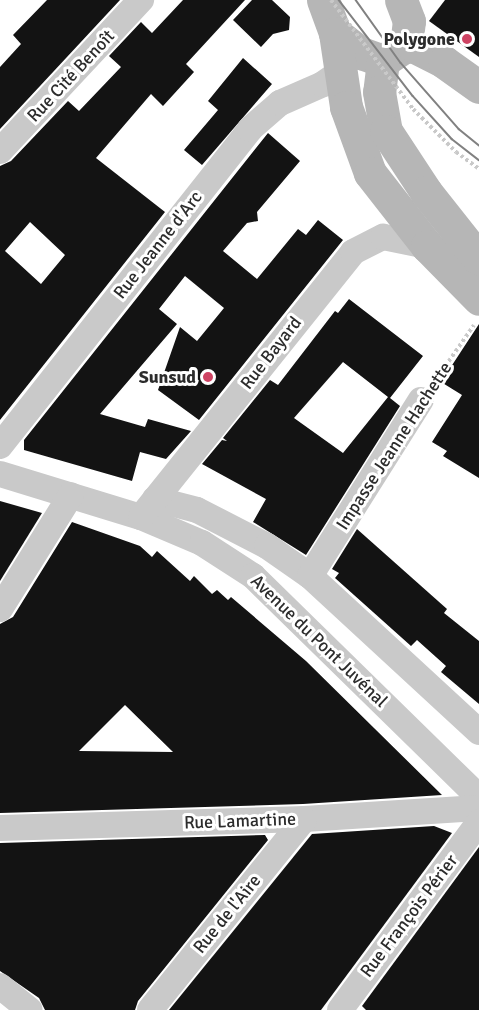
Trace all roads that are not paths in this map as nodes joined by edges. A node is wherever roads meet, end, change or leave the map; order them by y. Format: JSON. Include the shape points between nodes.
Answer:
{"nodes":[{"id":1,"x":141,"y":0,"type":"edge"},
{"id":2,"x":323,"y":0,"type":"edge"},
{"id":3,"x":401,"y":0,"type":"edge"},
{"id":4,"x":335,"y":33,"type":"junction"},
{"id":5,"x":393,"y":54,"type":"junction"},
{"id":6,"x":340,"y":72,"type":"junction"},
{"id":7,"x":479,"y":87,"type":"edge"},
{"id":8,"x":0,"y":151,"type":"edge"},
{"id":9,"x":427,"y":246,"type":"junction"},
{"id":10,"x":479,"y":259,"type":"edge"},
{"id":11,"x":479,"y":299,"type":"edge"},
{"id":12,"x":421,"y":399,"type":"road end"},
{"id":13,"x":0,"y":446,"type":"edge"},
{"id":14,"x":0,"y":474,"type":"edge"},
{"id":15,"x":71,"y":495,"type":"junction"},
{"id":16,"x":148,"y":508,"type":"junction"},
{"id":17,"x":310,"y":576,"type":"junction"},
{"id":18,"x":0,"y":609,"type":"edge"},
{"id":19,"x":479,"y":732,"type":"edge"},
{"id":20,"x":479,"y":797,"type":"edge"},
{"id":21,"x":479,"y":808,"type":"edge"},
{"id":22,"x":304,"y":819,"type":"junction"},
{"id":23,"x":479,"y":822,"type":"edge"},
{"id":24,"x":0,"y":828,"type":"edge"},
{"id":25,"x":0,"y":986,"type":"edge"},
{"id":26,"x":30,"y":1010,"type":"edge"},
{"id":27,"x":150,"y":1010,"type":"edge"},
{"id":28,"x":340,"y":1010,"type":"edge"}],
"edges":[{"from":1,"to":8,"type":"street","name":"Rue Cité Benoît"},
{"from":2,"to":4,"type":"street"},
{"from":3,"to":5,"type":"street","via":[[409,21]]},
{"from":4,"to":5,"type":"street","via":[[361,53]]},
{"from":4,"to":6,"type":"street"},
{"from":5,"to":7,"type":"street","via":[[413,46]]},
{"from":5,"to":10,"type":"street","via":[[379,92],[386,131],[426,192]]},
{"from":6,"to":9,"type":"street","via":[[346,107],[370,174]]},
{"from":6,"to":13,"type":"street","name":"Rue Jeanne d'Arc","via":[[280,103],[250,129]]},
{"from":9,"to":11,"type":"street"},
{"from":9,"to":16,"type":"street","name":"Rue Bayard","via":[[383,237],[353,252]]},
{"from":12,"to":17,"type":"street","name":"Impasse Jeanne Hachette"},
{"from":14,"to":15,"type":"street","name":"Avenue du Pont Juvénal"},
{"from":15,"to":16,"type":"street","name":"Avenue du Pont Juvénal"},
{"from":15,"to":18,"type":"street"},
{"from":16,"to":17,"type":"street","name":"Avenue du Pont Juvénal","via":[[197,510],[267,546]]},
{"from":16,"to":20,"type":"street","name":"Avenue du Pont Juvénal","via":[[253,576]]},
{"from":17,"to":19,"type":"street","name":"Avenue du Pont Juvénal"},
{"from":21,"to":22,"type":"street","name":"Rue Lamartine"},
{"from":22,"to":24,"type":"street","name":"Rue Lamartine"},
{"from":22,"to":27,"type":"street","name":"Rue de l'Aire"},
{"from":23,"to":28,"type":"street","name":"Rue François Périer"},
{"from":25,"to":26,"type":"street"}]}
